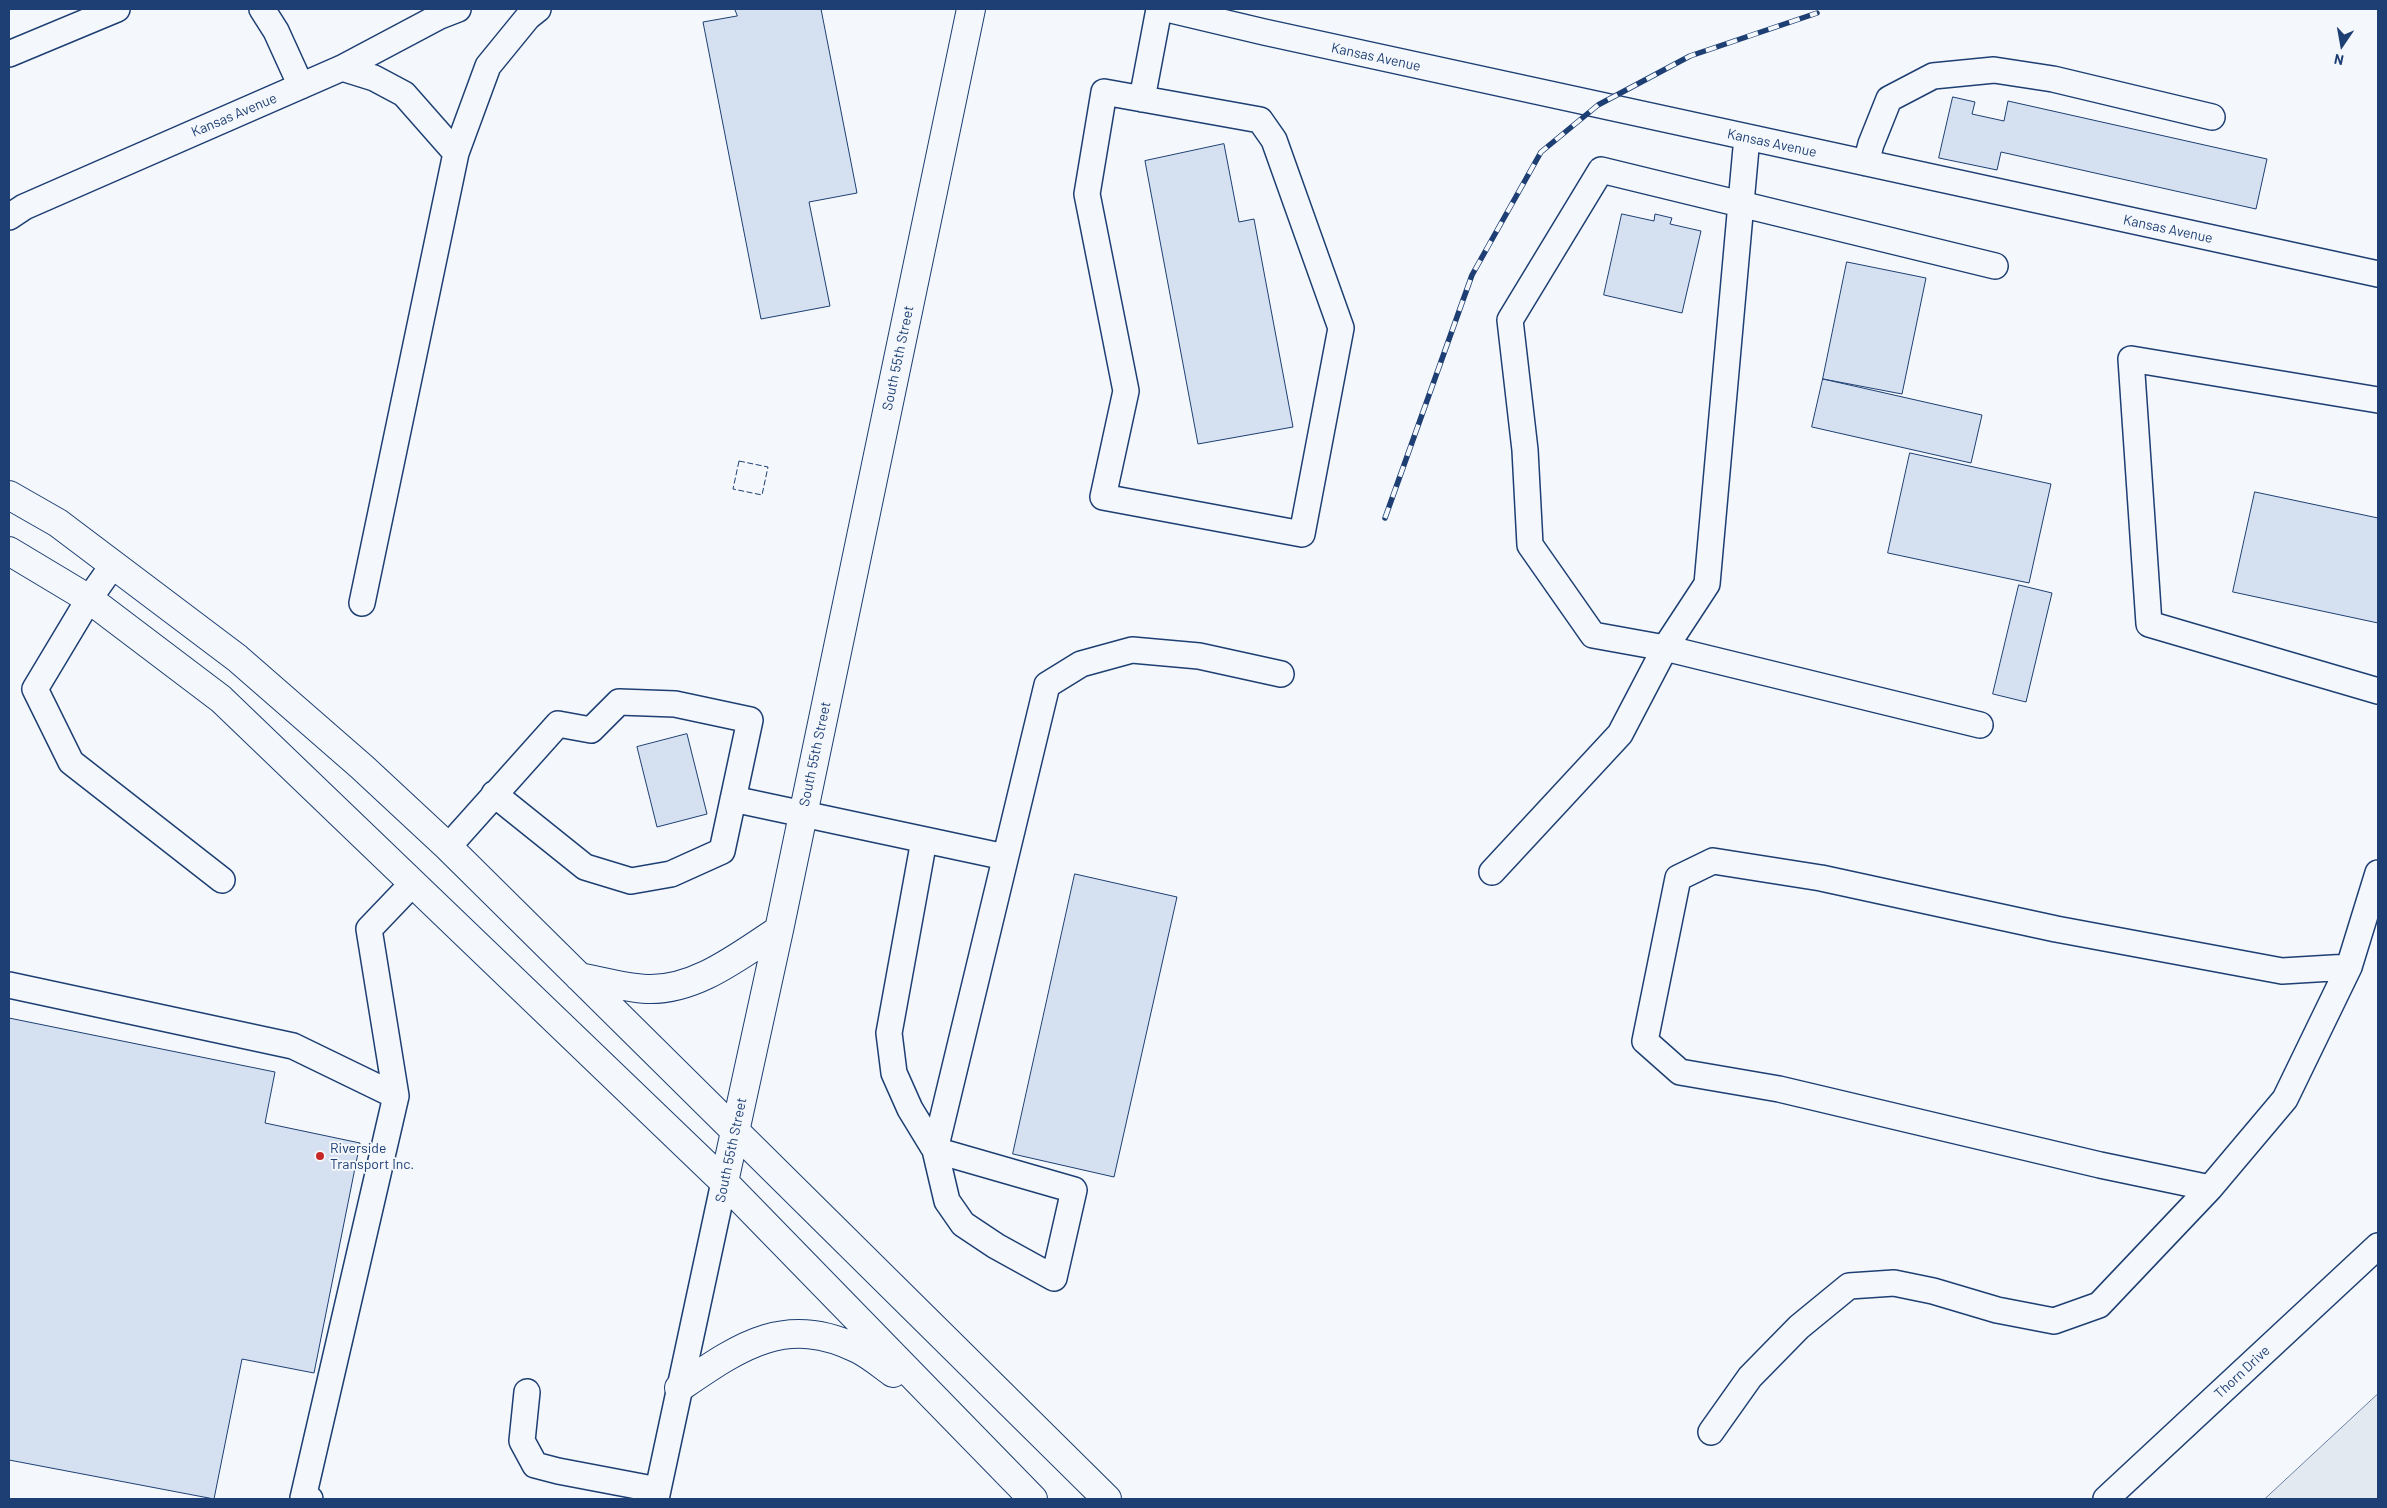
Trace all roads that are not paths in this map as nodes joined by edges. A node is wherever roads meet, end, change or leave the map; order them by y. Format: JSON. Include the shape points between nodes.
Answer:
{"nodes":[{"id":1,"x":117,"y":9,"type":"edge"},
{"id":2,"x":262,"y":9,"type":"edge"},
{"id":3,"x":458,"y":9,"type":"edge"},
{"id":4,"x":538,"y":9,"type":"edge"},
{"id":5,"x":971,"y":9,"type":"edge"},
{"id":6,"x":1159,"y":9,"type":"edge"},
{"id":7,"x":1167,"y":9,"type":"edge"},
{"id":8,"x":9,"y":54,"type":"edge"},
{"id":9,"x":342,"y":68,"type":"junction"},
{"id":10,"x":302,"y":86,"type":"junction"},
{"id":11,"x":1142,"y":99,"type":"junction"},
{"id":12,"x":2212,"y":117,"type":"dead end"},
{"id":13,"x":1747,"y":137,"type":"junction"},
{"id":14,"x":456,"y":154,"type":"junction"},
{"id":15,"x":1866,"y":163,"type":"junction"},
{"id":16,"x":1741,"y":203,"type":"junction"},
{"id":17,"x":9,"y":217,"type":"edge"},
{"id":18,"x":1995,"y":266,"type":"dead end"},
{"id":19,"x":2378,"y":274,"type":"edge"},
{"id":20,"x":2378,"y":400,"type":"edge"},
{"id":21,"x":9,"y":496,"type":"edge"},
{"id":22,"x":9,"y":551,"type":"edge"},
{"id":23,"x":113,"y":565,"type":"junction"},
{"id":24,"x":89,"y":598,"type":"junction"},
{"id":25,"x":362,"y":603,"type":"dead end"},
{"id":26,"x":1665,"y":648,"type":"junction"},
{"id":27,"x":1281,"y":674,"type":"dead end"},
{"id":28,"x":2378,"y":691,"type":"edge"},
{"id":29,"x":1980,"y":725,"type":"dead end"},
{"id":30,"x":494,"y":794,"type":"junction"},
{"id":31,"x":733,"y":799,"type":"junction"},
{"id":32,"x":802,"y":815,"type":"junction"},
{"id":33,"x":924,"y":840,"type":"junction"},
{"id":34,"x":448,"y":847,"type":"junction"},
{"id":35,"x":1005,"y":858,"type":"junction"},
{"id":36,"x":1492,"y":872,"type":"dead end"},
{"id":37,"x":2378,"y":873,"type":"edge"},
{"id":38,"x":222,"y":880,"type":"dead end"},
{"id":39,"x":413,"y":883,"type":"junction"},
{"id":40,"x":779,"y":930,"type":"junction"},
{"id":41,"x":2349,"y":967,"type":"junction"},
{"id":42,"x":579,"y":977,"type":"junction"},
{"id":43,"x":9,"y":985,"type":"edge"},
{"id":44,"x":396,"y":1096,"type":"junction"},
{"id":45,"x":735,"y":1130,"type":"junction"},
{"id":46,"x":935,"y":1150,"type":"junction"},
{"id":47,"x":724,"y":1182,"type":"junction"},
{"id":48,"x":2210,"y":1188,"type":"junction"},
{"id":49,"x":2378,"y":1246,"type":"edge"},
{"id":50,"x":679,"y":1388,"type":"junction"},
{"id":51,"x":527,"y":1392,"type":"dead end"},
{"id":52,"x":944,"y":1408,"type":"junction"},
{"id":53,"x":1711,"y":1432,"type":"dead end"},
{"id":54,"x":657,"y":1495,"type":"edge"},
{"id":55,"x":1028,"y":1495,"type":"edge"},
{"id":56,"x":310,"y":1499,"type":"edge"},
{"id":57,"x":1107,"y":1499,"type":"edge"},
{"id":58,"x":2106,"y":1499,"type":"edge"}],
"edges":[{"from":1,"to":8,"type":"street"},
{"from":2,"to":10,"type":"street"},
{"from":3,"to":9,"type":"street","name":"Kansas Avenue"},
{"from":4,"to":14,"type":"street","via":[[488,66]]},
{"from":5,"to":32,"type":"main road","name":"South 55th Street"},
{"from":6,"to":11,"type":"street"},
{"from":7,"to":13,"type":"street","name":"Kansas Avenue"},
{"from":9,"to":10,"type":"street","name":"Kansas Avenue"},
{"from":9,"to":14,"type":"street","via":[[374,78],[404,94]]},
{"from":10,"to":17,"type":"street","name":"Kansas Avenue","via":[[34,203]]},
{"from":11,"to":11,"type":"street","via":[[1104,92],[1086,194],[1126,390],[1103,497],[1302,534],[1341,328],[1274,140],[1260,120]]},
{"from":12,"to":15,"type":"street","via":[[2052,79],[1994,70],[1933,76],[1889,99]]},
{"from":13,"to":15,"type":"street","name":"Kansas Avenue"},
{"from":13,"to":16,"type":"street"},
{"from":14,"to":25,"type":"street"},
{"from":15,"to":19,"type":"street","name":"Kansas Avenue"},
{"from":16,"to":18,"type":"street"},
{"from":16,"to":26,"type":"street","via":[[1708,584]]},
{"from":16,"to":26,"type":"street","via":[[1601,170],[1510,320],[1525,450],[1530,545],[1594,635]]},
{"from":20,"to":28,"type":"street","via":[[2131,359],[2148,624]]},
{"from":21,"to":23,"type":"main road","via":[[58,523]]},
{"from":22,"to":24,"type":"main road"},
{"from":23,"to":24,"type":"street"},
{"from":23,"to":34,"type":"main road","via":[[237,658]]},
{"from":24,"to":38,"type":"street","via":[[35,689],[71,762]]},
{"from":24,"to":39,"type":"main road","via":[[221,699]]},
{"from":26,"to":29,"type":"street"},
{"from":26,"to":36,"type":"street","via":[[1620,734]]},
{"from":27,"to":35,"type":"street","via":[[1199,656],[1132,650],[1081,664],[1047,685]]},
{"from":30,"to":31,"type":"street","via":[[585,867],[631,881],[672,874],[722,851]]},
{"from":30,"to":31,"type":"street","via":[[558,724],[591,730],[619,702],[676,704],[750,720]]},
{"from":30,"to":34,"type":"street"},
{"from":31,"to":32,"type":"street"},
{"from":32,"to":33,"type":"street"},
{"from":32,"to":40,"type":"main road","name":"South 55th Street"},
{"from":33,"to":35,"type":"street"},
{"from":33,"to":46,"type":"street","via":[[889,1033],[894,1074],[910,1109]]},
{"from":34,"to":42,"type":"main road"},
{"from":35,"to":46,"type":"street"},
{"from":37,"to":41,"type":"street"},
{"from":39,"to":44,"type":"street","via":[[369,929]]},
{"from":39,"to":47,"type":"main road"},
{"from":40,"to":42,"type":"main road","via":[[711,972],[682,985],[648,989]]},
{"from":40,"to":45,"type":"main road","name":"South 55th Street"},
{"from":41,"to":48,"type":"street","via":[[2285,1099]]},
{"from":41,"to":48,"type":"street","via":[[2282,971],[2056,930],[1821,878],[1713,861],[1678,878],[1645,1041],[1680,1072],[1779,1089]]},
{"from":42,"to":45,"type":"main road"},
{"from":43,"to":44,"type":"street","via":[[293,1046]]},
{"from":44,"to":56,"type":"street","via":[[303,1498]]},
{"from":45,"to":47,"type":"main road","name":"South 55th Street"},
{"from":45,"to":57,"type":"main road"},
{"from":46,"to":46,"type":"street","via":[[1074,1190],[1054,1278],[963,1224],[947,1201]]},
{"from":47,"to":50,"type":"street","name":"South 55th Street"},
{"from":47,"to":52,"type":"main road"},
{"from":48,"to":53,"type":"street","via":[[2099,1305],[2054,1321],[1894,1283],[1849,1286],[1799,1327],[1750,1377]]},
{"from":49,"to":58,"type":"street","name":"Thorn Drive"},
{"from":50,"to":52,"type":"main road","via":[[728,1354],[771,1335],[814,1333],[858,1349]]},
{"from":50,"to":54,"type":"street","name":"South 55th Street"},
{"from":51,"to":54,"type":"street","via":[[522,1441],[535,1465]]},
{"from":52,"to":55,"type":"main road"}]}
